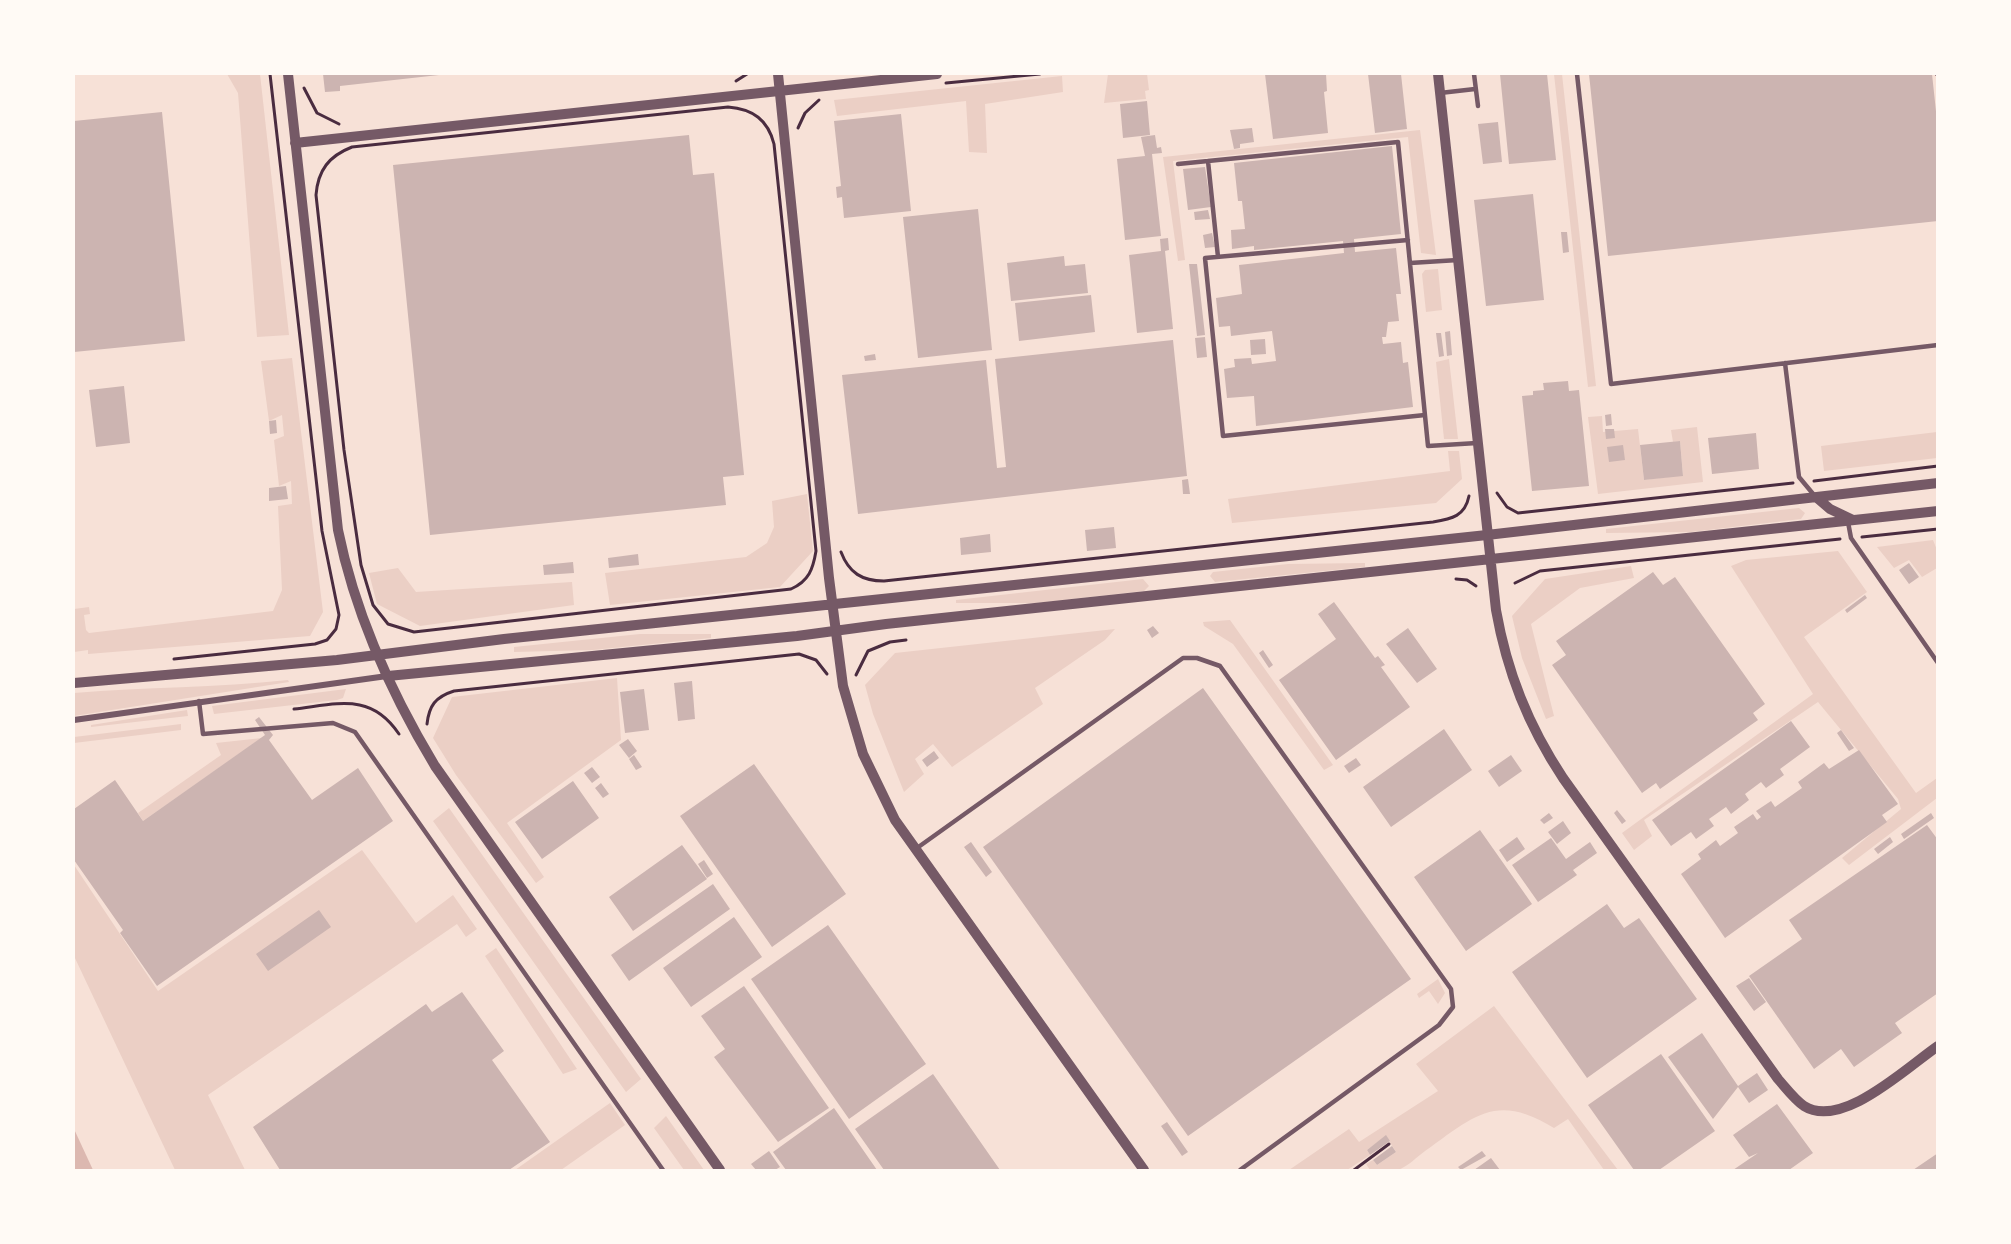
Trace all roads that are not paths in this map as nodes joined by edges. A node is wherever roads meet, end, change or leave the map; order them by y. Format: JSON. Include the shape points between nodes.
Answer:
{"nodes":[{"id":1,"x":288,"y":74,"type":"edge"},
{"id":2,"x":778,"y":74,"type":"edge"},
{"id":3,"x":937,"y":74,"type":"edge"},
{"id":4,"x":1438,"y":74,"type":"edge"},
{"id":5,"x":1474,"y":74,"type":"edge"},
{"id":6,"x":1577,"y":74,"type":"edge"},
{"id":7,"x":1475,"y":89,"type":"junction"},
{"id":8,"x":780,"y":90,"type":"junction"},
{"id":9,"x":1440,"y":93,"type":"junction"},
{"id":10,"x":1478,"y":106,"type":"dead end"},
{"id":11,"x":295,"y":143,"type":"junction"},
{"id":12,"x":1208,"y":161,"type":"junction"},
{"id":13,"x":1178,"y":164,"type":"dead end"},
{"id":14,"x":1408,"y":240,"type":"junction"},
{"id":15,"x":1218,"y":257,"type":"junction"},
{"id":16,"x":1458,"y":260,"type":"junction"},
{"id":17,"x":1410,"y":263,"type":"junction"},
{"id":18,"x":1938,"y":345,"type":"edge"},
{"id":19,"x":1785,"y":363,"type":"junction"},
{"id":20,"x":1425,"y":414,"type":"junction"},
{"id":21,"x":1477,"y":443,"type":"junction"},
{"id":22,"x":1938,"y":483,"type":"edge"},
{"id":23,"x":1815,"y":497,"type":"junction"},
{"id":24,"x":1938,"y":511,"type":"edge"},
{"id":25,"x":1851,"y":521,"type":"junction"},
{"id":26,"x":1487,"y":535,"type":"junction"},
{"id":27,"x":1490,"y":561,"type":"junction"},
{"id":28,"x":834,"y":604,"type":"junction"},
{"id":29,"x":836,"y":631,"type":"junction"},
{"id":30,"x":378,"y":655,"type":"junction"},
{"id":31,"x":1938,"y":663,"type":"edge"},
{"id":32,"x":388,"y":676,"type":"junction"},
{"id":33,"x":74,"y":683,"type":"edge"},
{"id":34,"x":199,"y":701,"type":"junction"},
{"id":35,"x":74,"y":720,"type":"edge"},
{"id":36,"x":915,"y":850,"type":"junction"},
{"id":37,"x":1938,"y":1046,"type":"edge"},
{"id":38,"x":663,"y":1170,"type":"edge"},
{"id":39,"x":720,"y":1170,"type":"edge"},
{"id":40,"x":1144,"y":1170,"type":"edge"},
{"id":41,"x":1240,"y":1170,"type":"edge"}],
"edges":[{"from":1,"to":11,"type":"street"},
{"from":2,"to":8,"type":"street"},
{"from":3,"to":8,"type":"street"},
{"from":4,"to":9,"type":"street"},
{"from":5,"to":7,"type":"lane"},
{"from":6,"to":19,"type":"lane","via":[[1611,384]]},
{"from":7,"to":9,"type":"lane"},
{"from":7,"to":10,"type":"lane"},
{"from":8,"to":11,"type":"street"},
{"from":8,"to":28,"type":"street"},
{"from":9,"to":16,"type":"street"},
{"from":11,"to":30,"type":"street","via":[[338,530],[351,585]]},
{"from":12,"to":13,"type":"lane"},
{"from":12,"to":14,"type":"lane","via":[[1398,142]]},
{"from":12,"to":15,"type":"lane"},
{"from":14,"to":15,"type":"lane"},
{"from":14,"to":17,"type":"lane"},
{"from":15,"to":20,"type":"lane","via":[[1205,258],[1223,436]]},
{"from":16,"to":17,"type":"lane"},
{"from":16,"to":21,"type":"street"},
{"from":17,"to":20,"type":"lane"},
{"from":18,"to":19,"type":"lane"},
{"from":19,"to":23,"type":"lane","via":[[1799,477]]},
{"from":20,"to":21,"type":"lane","via":[[1428,446]]},
{"from":21,"to":26,"type":"street"},
{"from":22,"to":23,"type":"street"},
{"from":23,"to":25,"type":"street"},
{"from":23,"to":26,"type":"street"},
{"from":24,"to":25,"type":"street"},
{"from":25,"to":27,"type":"street"},
{"from":25,"to":31,"type":"lane","via":[[1851,538]]},
{"from":26,"to":27,"type":"street"},
{"from":26,"to":28,"type":"street"},
{"from":27,"to":29,"type":"street"},
{"from":27,"to":37,"type":"street","via":[[1506,663],[1534,731],[1563,778],[1796,1099],[1816,1110],[1838,1111],[1860,1101]]},
{"from":28,"to":29,"type":"street"},
{"from":28,"to":30,"type":"street"},
{"from":29,"to":32,"type":"street"},
{"from":29,"to":36,"type":"street","via":[[843,686],[863,754],[883,799]]},
{"from":30,"to":32,"type":"street"},
{"from":30,"to":33,"type":"street"},
{"from":32,"to":34,"type":"street"},
{"from":32,"to":39,"type":"street","via":[[435,766]]},
{"from":34,"to":35,"type":"street"},
{"from":34,"to":38,"type":"lane","via":[[203,734],[333,723],[355,732]]},
{"from":36,"to":40,"type":"street"},
{"from":36,"to":41,"type":"lane","via":[[1183,658],[1220,666],[1451,988],[1453,1007],[1439,1025]]}]}
